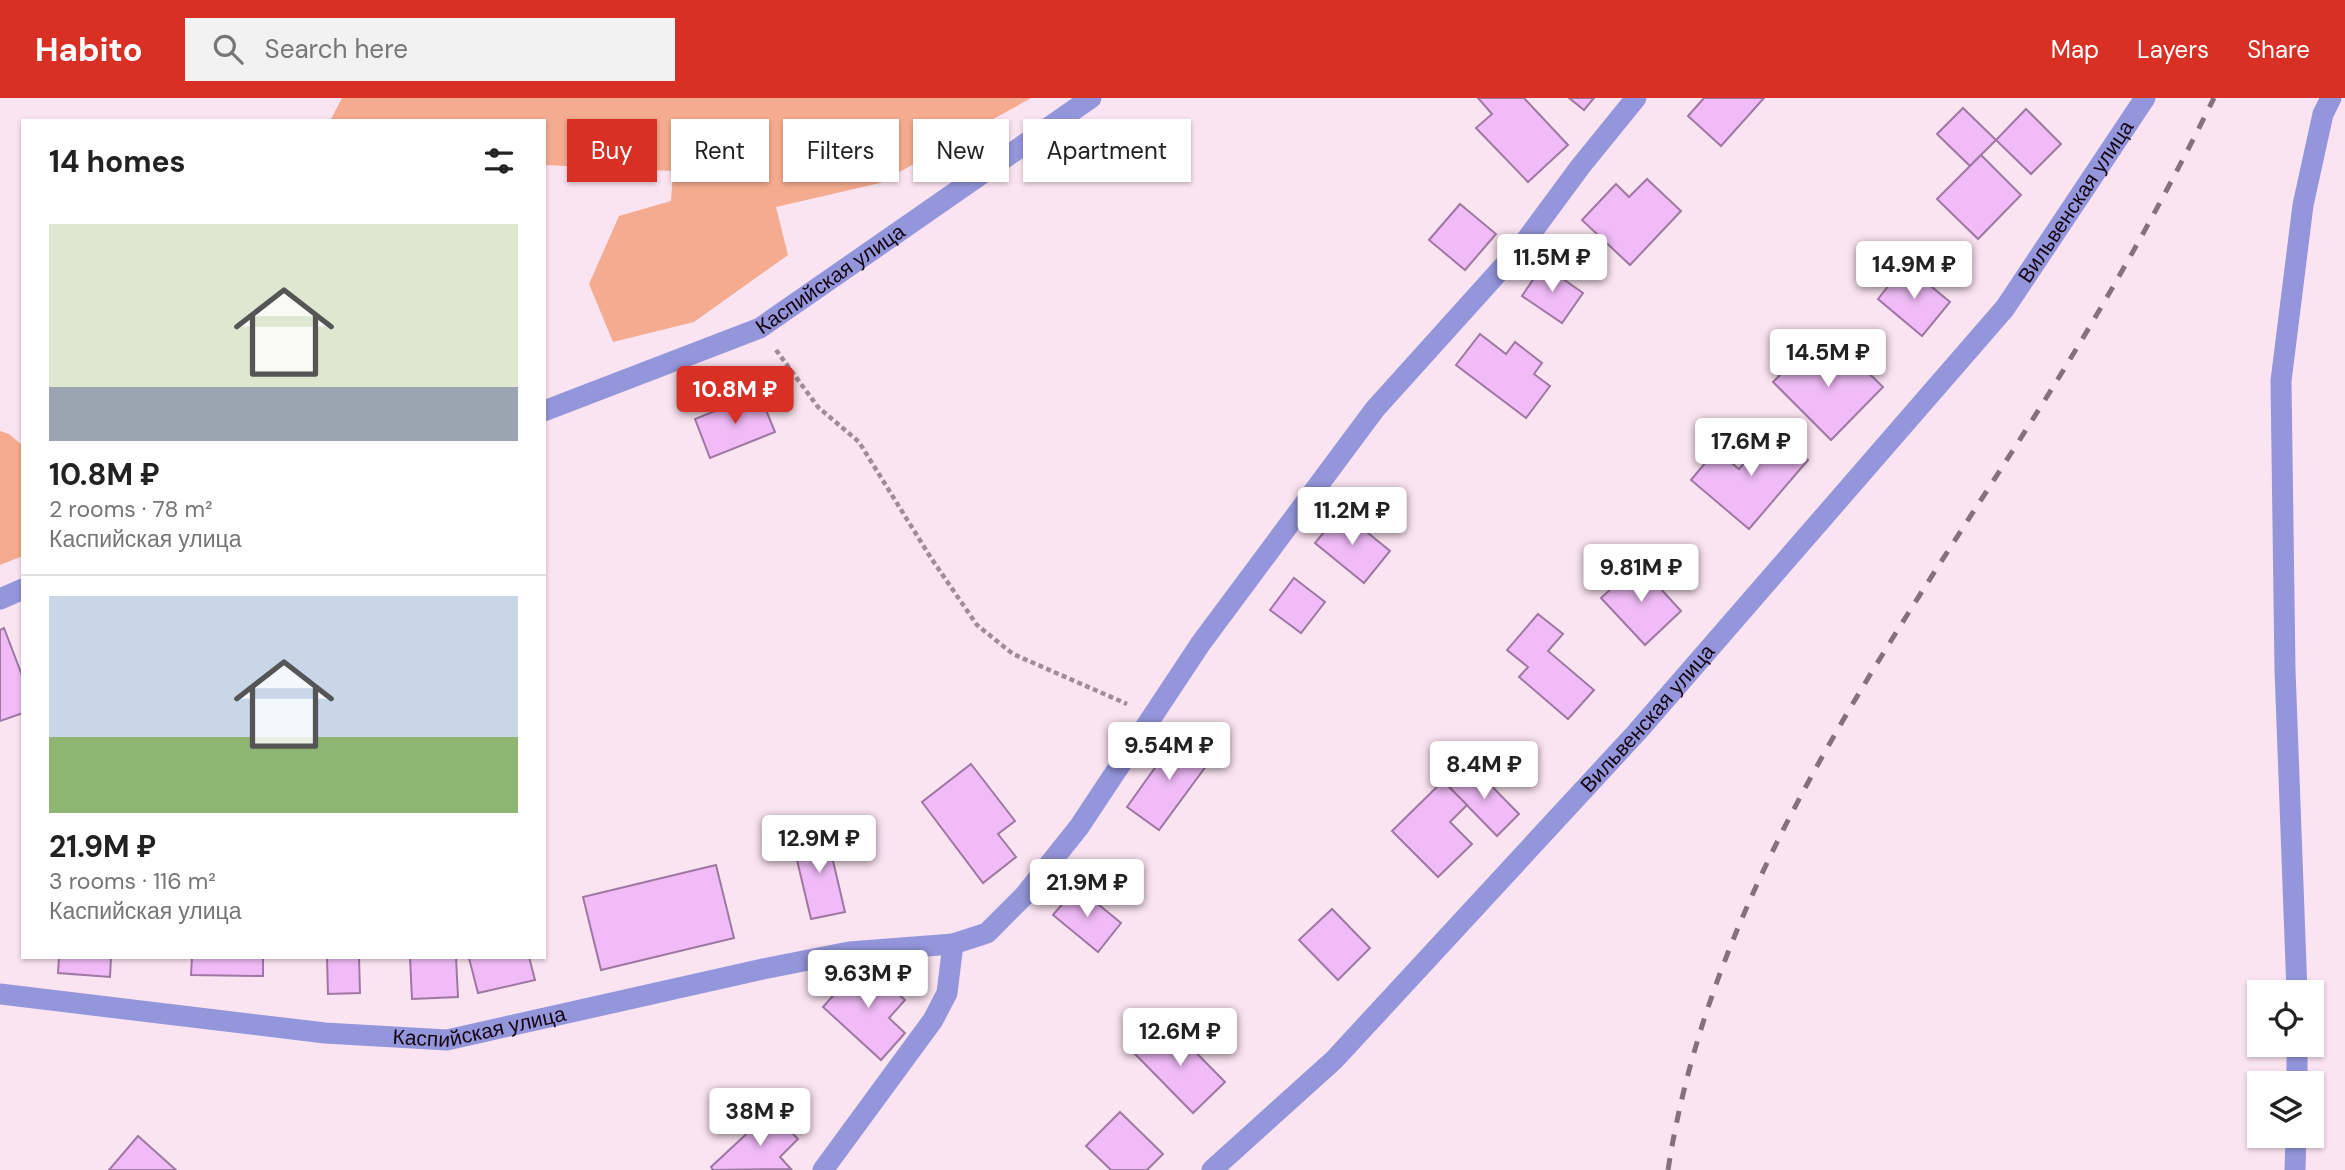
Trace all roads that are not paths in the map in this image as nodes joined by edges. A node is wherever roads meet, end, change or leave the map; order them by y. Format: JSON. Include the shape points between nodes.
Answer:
{"nodes":[{"id":1,"x":1091,"y":98,"type":"edge"},
{"id":2,"x":1636,"y":98,"type":"edge"},
{"id":3,"x":2145,"y":98,"type":"edge"},
{"id":4,"x":2331,"y":98,"type":"edge"},
{"id":5,"x":546,"y":410,"type":"edge"},
{"id":6,"x":21,"y":590,"type":"edge"},
{"id":7,"x":0,"y":599,"type":"edge"},
{"id":8,"x":953,"y":944,"type":"junction"},
{"id":9,"x":2297,"y":980,"type":"edge"},
{"id":10,"x":0,"y":994,"type":"edge"},
{"id":11,"x":2296,"y":1148,"type":"edge"},
{"id":12,"x":823,"y":1170,"type":"edge"},
{"id":13,"x":1212,"y":1170,"type":"edge"},
{"id":14,"x":2295,"y":1170,"type":"edge"}],
"edges":[{"from":1,"to":5,"type":"street","name":"Каспийская улица","via":[[760,328]]},
{"from":2,"to":8,"type":"street","name":"Каспийская улица","via":[[1521,247],[1375,409],[1201,643],[1079,827],[1024,896],[986,933]]},
{"from":3,"to":13,"type":"street","name":"Вильвенская улица","via":[[2005,308],[1637,732],[1334,1060]]},
{"from":4,"to":9,"type":"street","via":[[2323,114],[2303,205],[2281,381],[2285,670]]},
{"from":6,"to":7,"type":"street"},
{"from":8,"to":10,"type":"street","name":"Каспийская улица","via":[[849,952],[447,1040],[325,1033]]},
{"from":8,"to":12,"type":"street","via":[[947,993],[933,1020]]},
{"from":11,"to":14,"type":"street"}]}
